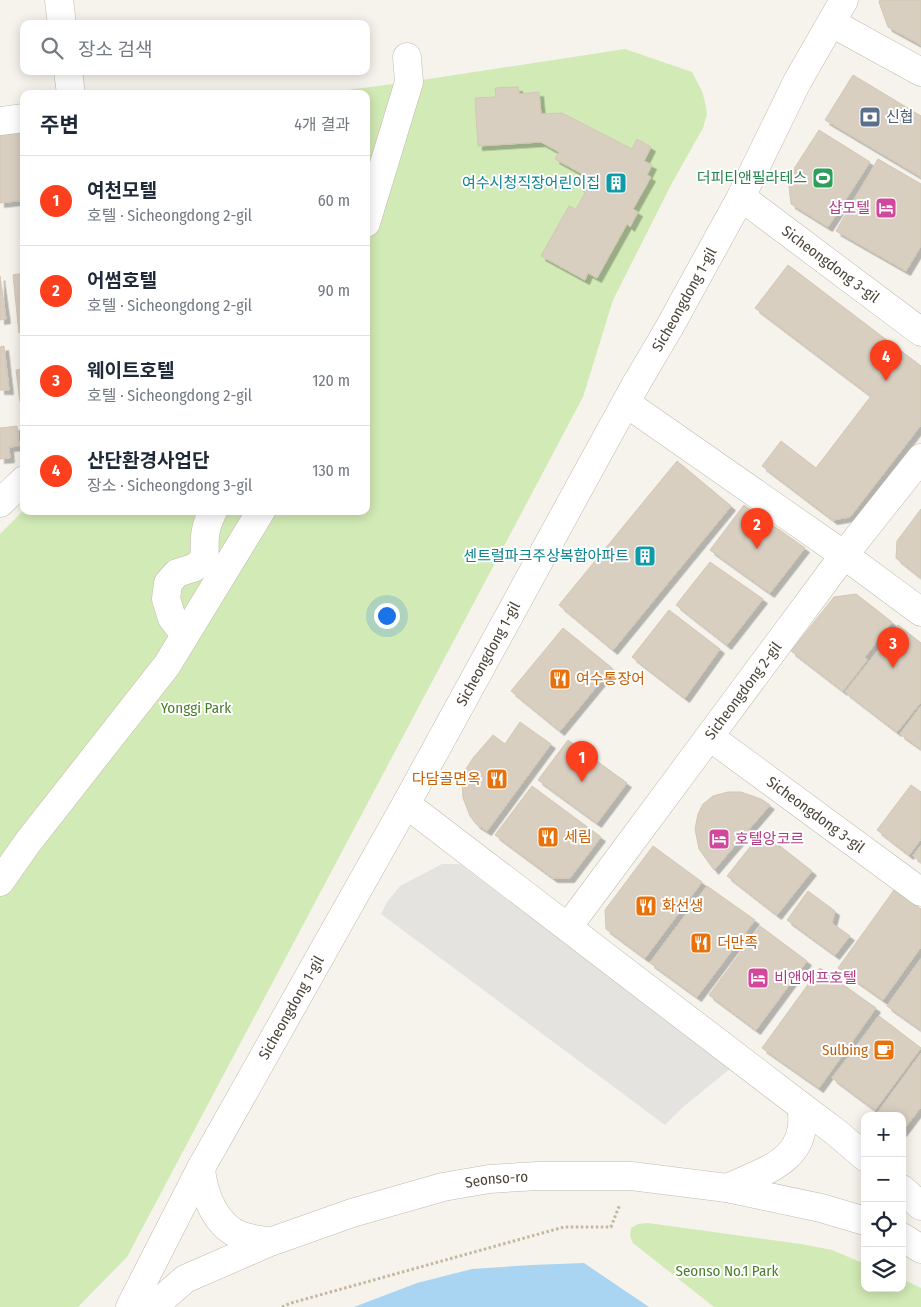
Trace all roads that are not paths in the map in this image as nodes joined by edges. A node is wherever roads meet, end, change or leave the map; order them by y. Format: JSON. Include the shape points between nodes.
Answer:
{"nodes":[{"id":1,"x":59,"y":0,"type":"edge"},
{"id":2,"x":838,"y":12,"type":"edge"},
{"id":3,"x":62,"y":20,"type":"edge"},
{"id":4,"x":407,"y":57,"type":"dead end"},
{"id":5,"x":921,"y":72,"type":"edge"},
{"id":6,"x":69,"y":75,"type":"edge"},
{"id":7,"x":70,"y":90,"type":"edge"},
{"id":8,"x":20,"y":118,"type":"edge"},
{"id":9,"x":0,"y":121,"type":"edge"},
{"id":10,"x":741,"y":197,"type":"junction"},
{"id":11,"x":370,"y":209,"type":"edge"},
{"id":12,"x":921,"y":332,"type":"edge"},
{"id":13,"x":626,"y":403,"type":"junction"},
{"id":14,"x":921,"y":458,"type":"edge"},
{"id":15,"x":20,"y":484,"type":"edge"},
{"id":16,"x":0,"y":503,"type":"edge"},
{"id":17,"x":211,"y":515,"type":"edge"},
{"id":18,"x":259,"y":515,"type":"edge"},
{"id":19,"x":844,"y":555,"type":"junction"},
{"id":20,"x":921,"y":612,"type":"edge"},
{"id":21,"x":185,"y":636,"type":"junction"},
{"id":22,"x":710,"y":737,"type":"junction"},
{"id":23,"x":406,"y":804,"type":"junction"},
{"id":24,"x":0,"y":882,"type":"edge"},
{"id":25,"x":921,"y":892,"type":"edge"},
{"id":26,"x":568,"y":927,"type":"junction"},
{"id":27,"x":801,"y":1106,"type":"junction"},
{"id":28,"x":861,"y":1154,"type":"edge"},
{"id":29,"x":201,"y":1168,"type":"junction"},
{"id":30,"x":727,"y":1188,"type":"junction"},
{"id":31,"x":906,"y":1193,"type":"edge"},
{"id":32,"x":921,"y":1206,"type":"edge"},
{"id":33,"x":861,"y":1220,"type":"edge"},
{"id":34,"x":270,"y":1242,"type":"junction"},
{"id":35,"x":130,"y":1307,"type":"edge"},
{"id":36,"x":152,"y":1307,"type":"edge"}],
"edges":[{"from":1,"to":3,"type":"street"},
{"from":2,"to":5,"type":"street"},
{"from":2,"to":10,"type":"street","name":"Sicheongdong 1-gil","via":[[798,82]]},
{"from":4,"to":11,"type":"street","via":[[409,82]]},
{"from":6,"to":7,"type":"street"},
{"from":8,"to":9,"type":"street"},
{"from":10,"to":12,"type":"street","name":"Sicheongdong 3-gil"},
{"from":10,"to":13,"type":"street","name":"Sicheongdong 1-gil"},
{"from":13,"to":19,"type":"street"},
{"from":13,"to":23,"type":"street","name":"Sicheongdong 1-gil"},
{"from":14,"to":19,"type":"street","name":"Sicheongdong 2-gil"},
{"from":15,"to":16,"type":"street"},
{"from":17,"to":21,"type":"street","via":[[203,562],[177,573],[168,583],[166,599],[172,618]]},
{"from":18,"to":21,"type":"street"},
{"from":19,"to":20,"type":"street"},
{"from":19,"to":22,"type":"street","name":"Sicheongdong 2-gil"},
{"from":21,"to":24,"type":"street","via":[[168,665]]},
{"from":22,"to":25,"type":"street","name":"Sicheongdong 3-gil"},
{"from":22,"to":26,"type":"street","name":"Sicheongdong 2-gil"},
{"from":23,"to":26,"type":"street"},
{"from":23,"to":29,"type":"street","name":"Sicheongdong 1-gil"},
{"from":26,"to":27,"type":"street"},
{"from":27,"to":28,"type":"street"},
{"from":27,"to":30,"type":"street","via":[[803,1126],[793,1150],[770,1169]]},
{"from":29,"to":34,"type":"street","via":[[207,1197],[226,1226],[241,1236]]},
{"from":29,"to":35,"type":"street","name":"Sicheongdong 1-gil"},
{"from":30,"to":33,"type":"street","name":"Seonso-ro"},
{"from":30,"to":34,"type":"street","name":"Seonso-ro","via":[[631,1176],[489,1179],[443,1187],[352,1213]]},
{"from":31,"to":32,"type":"street"},
{"from":34,"to":36,"type":"street","name":"Seonso-ro","via":[[185,1279]]}]}
